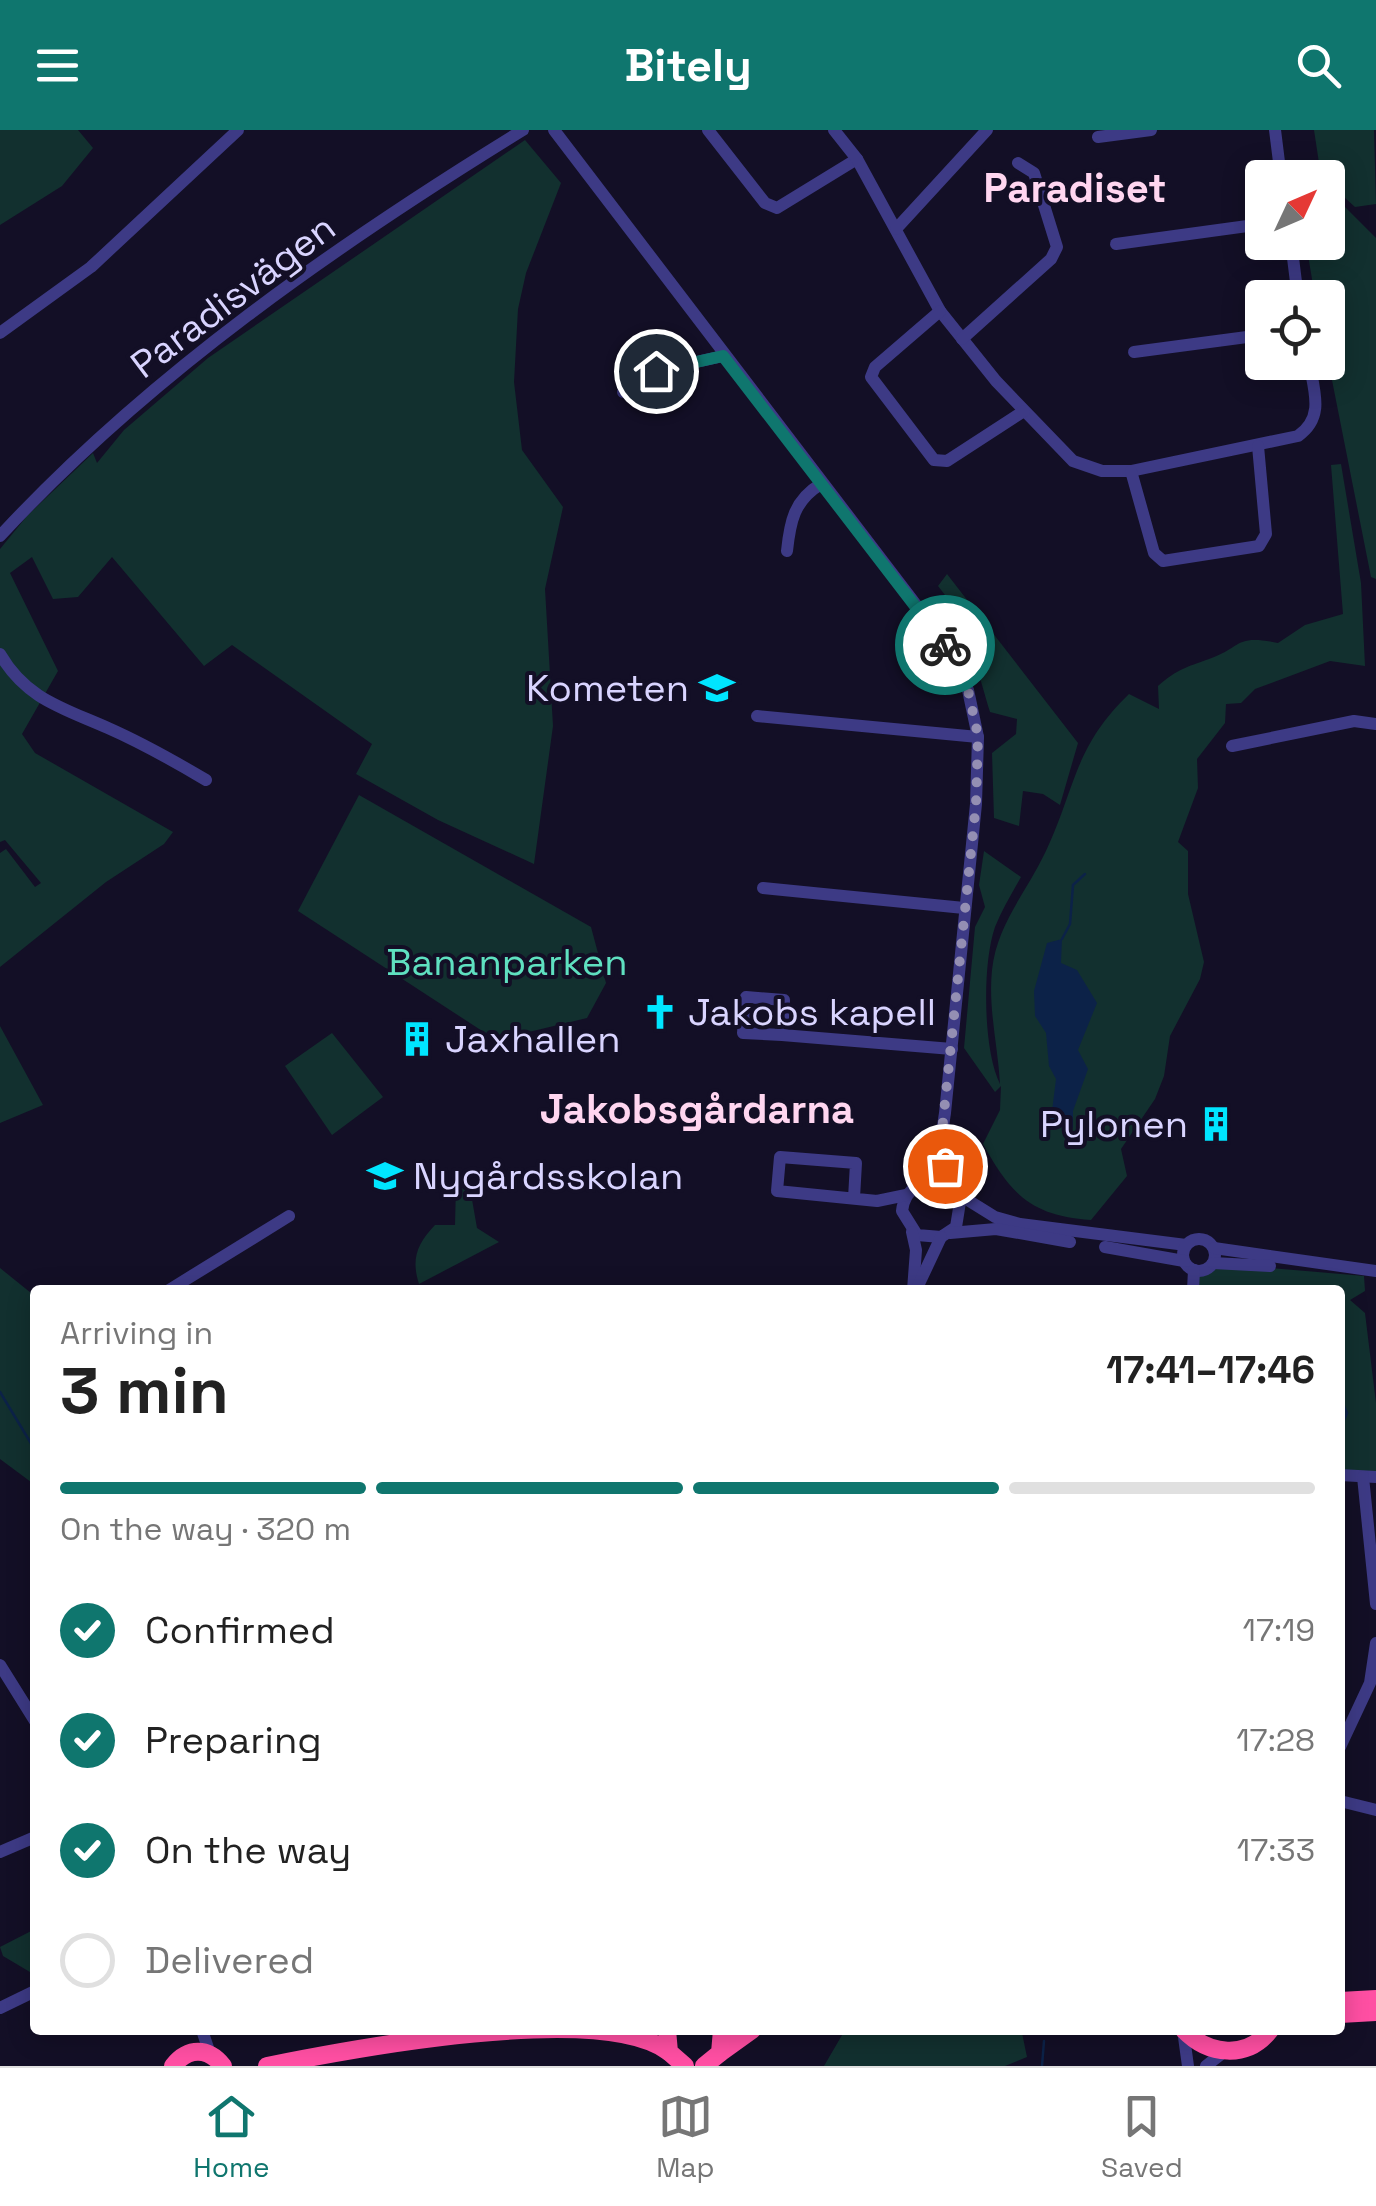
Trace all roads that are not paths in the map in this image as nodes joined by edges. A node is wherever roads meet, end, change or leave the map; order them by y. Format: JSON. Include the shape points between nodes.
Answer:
{"nodes":[{"id":1,"x":238,"y":130,"type":"edge"},
{"id":2,"x":523,"y":130,"type":"edge"},
{"id":3,"x":554,"y":130,"type":"edge"},
{"id":4,"x":708,"y":130,"type":"edge"},
{"id":5,"x":834,"y":130,"type":"edge"},
{"id":6,"x":987,"y":130,"type":"edge"},
{"id":7,"x":1151,"y":130,"type":"edge"},
{"id":8,"x":1275,"y":130,"type":"edge"},
{"id":9,"x":1098,"y":138,"type":"dead end"},
{"id":10,"x":856,"y":159,"type":"junction"},
{"id":11,"x":1279,"y":160,"type":"edge"},
{"id":12,"x":1018,"y":163,"type":"dead end"},
{"id":13,"x":1245,"y":226,"type":"edge"},
{"id":14,"x":896,"y":230,"type":"junction"},
{"id":15,"x":1116,"y":244,"type":"dead end"},
{"id":16,"x":940,"y":311,"type":"junction"},
{"id":17,"x":0,"y":333,"type":"edge"},
{"id":18,"x":1245,"y":336,"type":"edge"},
{"id":19,"x":962,"y":339,"type":"junction"},
{"id":20,"x":1134,"y":352,"type":"dead end"},
{"id":21,"x":723,"y":356,"type":"junction"},
{"id":22,"x":1312,"y":380,"type":"edge"},
{"id":23,"x":623,"y":392,"type":"dead end"},
{"id":24,"x":1024,"y":410,"type":"junction"},
{"id":25,"x":1258,"y":446,"type":"junction"},
{"id":26,"x":1131,"y":471,"type":"junction"},
{"id":27,"x":821,"y":484,"type":"junction"},
{"id":28,"x":0,"y":536,"type":"edge"},
{"id":29,"x":787,"y":551,"type":"dead end"},
{"id":30,"x":0,"y":654,"type":"edge"},
{"id":31,"x":756,"y":716,"type":"dead end"},
{"id":32,"x":1376,"y":724,"type":"edge"},
{"id":33,"x":978,"y":736,"type":"junction"},
{"id":34,"x":1232,"y":746,"type":"dead end"},
{"id":35,"x":206,"y":780,"type":"dead end"},
{"id":36,"x":763,"y":888,"type":"dead end"},
{"id":37,"x":964,"y":908,"type":"junction"},
{"id":38,"x":782,"y":1035,"type":"dead end"},
{"id":39,"x":952,"y":1049,"type":"junction"},
{"id":40,"x":941,"y":1141,"type":"junction"},
{"id":41,"x":920,"y":1182,"type":"junction"},
{"id":42,"x":954,"y":1191,"type":"junction"},
{"id":43,"x":906,"y":1194,"type":"junction"},
{"id":44,"x":854,"y":1198,"type":"junction"},
{"id":45,"x":877,"y":1200,"type":"junction"},
{"id":46,"x":290,"y":1216,"type":"dead end"},
{"id":47,"x":907,"y":1224,"type":"junction"},
{"id":48,"x":945,"y":1235,"type":"junction"},
{"id":49,"x":1186,"y":1245,"type":"junction"},
{"id":50,"x":1214,"y":1248,"type":"junction"},
{"id":51,"x":1213,"y":1263,"type":"junction"},
{"id":52,"x":1189,"y":1266,"type":"junction"},
{"id":53,"x":1375,"y":1274,"type":"edge"},
{"id":54,"x":176,"y":1285,"type":"edge"},
{"id":55,"x":914,"y":1285,"type":"edge"},
{"id":56,"x":917,"y":1285,"type":"edge"},
{"id":57,"x":1192,"y":1285,"type":"edge"},
{"id":58,"x":1345,"y":1475,"type":"edge"},
{"id":59,"x":1370,"y":1477,"type":"edge"},
{"id":60,"x":1376,"y":1604,"type":"edge"},
{"id":61,"x":1376,"y":1643,"type":"edge"},
{"id":62,"x":0,"y":1665,"type":"edge"},
{"id":63,"x":30,"y":1713,"type":"edge"},
{"id":64,"x":1345,"y":1735,"type":"edge"},
{"id":65,"x":1345,"y":1802,"type":"edge"},
{"id":66,"x":1376,"y":1810,"type":"edge"},
{"id":67,"x":30,"y":1840,"type":"edge"},
{"id":68,"x":0,"y":1852,"type":"edge"},
{"id":69,"x":30,"y":1993,"type":"edge"},
{"id":70,"x":1376,"y":2000,"type":"edge"},
{"id":71,"x":1345,"y":2002,"type":"edge"},
{"id":72,"x":0,"y":2008,"type":"edge"},
{"id":73,"x":1376,"y":2012,"type":"edge"},
{"id":74,"x":1345,"y":2014,"type":"edge"},
{"id":75,"x":466,"y":2035,"type":"edge"},
{"id":76,"x":486,"y":2035,"type":"edge"},
{"id":77,"x":630,"y":2035,"type":"edge"},
{"id":78,"x":668,"y":2035,"type":"edge"},
{"id":79,"x":720,"y":2035,"type":"edge"},
{"id":80,"x":746,"y":2035,"type":"edge"},
{"id":81,"x":1184,"y":2035,"type":"edge"},
{"id":82,"x":1189,"y":2035,"type":"edge"},
{"id":83,"x":1266,"y":2035,"type":"edge"},
{"id":84,"x":1225,"y":2051,"type":"junction"},
{"id":85,"x":208,"y":2057,"type":"edge"},
{"id":86,"x":677,"y":2061,"type":"edge"},
{"id":87,"x":711,"y":2062,"type":"edge"},
{"id":88,"x":173,"y":2066,"type":"edge"},
{"id":89,"x":267,"y":2066,"type":"edge"},
{"id":90,"x":328,"y":2066,"type":"edge"},
{"id":91,"x":1188,"y":2066,"type":"edge"},
{"id":92,"x":1206,"y":2066,"type":"edge"}],
"edges":[{"from":1,"to":17,"type":"street","via":[[104,255]]},
{"from":2,"to":28,"type":"street","name":"Paradisvägen","via":[[302,276],[203,351],[43,490]]},
{"from":3,"to":21,"type":"street"},
{"from":4,"to":10,"type":"street","via":[[765,202],[778,208]]},
{"from":5,"to":10,"type":"street"},
{"from":6,"to":14,"type":"street"},
{"from":7,"to":9,"type":"street"},
{"from":8,"to":11,"type":"street"},
{"from":10,"to":14,"type":"street"},
{"from":12,"to":19,"type":"street","via":[[1034,173],[1057,248]]},
{"from":13,"to":15,"type":"street"},
{"from":14,"to":16,"type":"street"},
{"from":16,"to":19,"type":"street"},
{"from":16,"to":24,"type":"street","via":[[872,377],[934,460],[947,462]]},
{"from":18,"to":20,"type":"street"},
{"from":19,"to":24,"type":"street"},
{"from":21,"to":23,"type":"street","via":[[656,371]]},
{"from":21,"to":27,"type":"street"},
{"from":22,"to":25,"type":"street","via":[[1313,425]]},
{"from":24,"to":26,"type":"street","via":[[1074,460],[1102,472]]},
{"from":25,"to":26,"type":"street"},
{"from":25,"to":26,"type":"street","via":[[1266,534],[1258,546],[1163,561],[1154,553]]},
{"from":27,"to":29,"type":"street","via":[[794,511]]},
{"from":27,"to":33,"type":"street","via":[[953,658]]},
{"from":30,"to":35,"type":"street","via":[[20,684],[46,704]]},
{"from":31,"to":33,"type":"street"},
{"from":32,"to":34,"type":"street","via":[[1354,721]]},
{"from":33,"to":37,"type":"street"},
{"from":36,"to":37,"type":"street"},
{"from":37,"to":39,"type":"street"},
{"from":38,"to":39,"type":"street"},
{"from":39,"to":40,"type":"street"},
{"from":40,"to":41,"type":"street"},
{"from":40,"to":42,"type":"street"},
{"from":41,"to":42,"type":"street","via":[[936,1180]]},
{"from":41,"to":43,"type":"street"},
{"from":42,"to":48,"type":"street","via":[[960,1219]]},
{"from":42,"to":49,"type":"street","via":[[1020,1224]]},
{"from":43,"to":45,"type":"street"},
{"from":43,"to":47,"type":"street"},
{"from":44,"to":44,"type":"street","via":[[777,1191],[780,1157],[856,1163]]},
{"from":44,"to":45,"type":"street"},
{"from":45,"to":47,"type":"street"},
{"from":46,"to":54,"type":"street"},
{"from":47,"to":48,"type":"street","via":[[924,1238]]},
{"from":47,"to":55,"type":"street","via":[[916,1250]]},
{"from":48,"to":52,"type":"street","via":[[996,1229]]},
{"from":48,"to":56,"type":"street"},
{"from":49,"to":50,"type":"street","via":[[1201,1238]]},
{"from":49,"to":52,"type":"street"},
{"from":50,"to":51,"type":"street"},
{"from":50,"to":53,"type":"street"},
{"from":51,"to":52,"type":"street","via":[[1206,1270]]},
{"from":51,"to":53,"type":"street"},
{"from":52,"to":57,"type":"street"},
{"from":58,"to":59,"type":"street"},
{"from":59,"to":60,"type":"street"},
{"from":61,"to":64,"type":"street","via":[[1370,1682]]},
{"from":62,"to":63,"type":"street"},
{"from":65,"to":66,"type":"street"},
{"from":67,"to":68,"type":"street"},
{"from":69,"to":72,"type":"street"},
{"from":70,"to":71,"type":"highway"},
{"from":73,"to":74,"type":"highway"},
{"from":75,"to":89,"type":"highway"},
{"from":76,"to":90,"type":"highway"},
{"from":77,"to":86,"type":"highway","via":[[648,2039]]},
{"from":78,"to":86,"type":"highway"},
{"from":79,"to":87,"type":"highway"},
{"from":80,"to":87,"type":"highway"},
{"from":81,"to":91,"type":"street"},
{"from":82,"to":84,"type":"highway"},
{"from":83,"to":84,"type":"highway"},
{"from":84,"to":92,"type":"street"},
{"from":85,"to":88,"type":"highway"}]}
